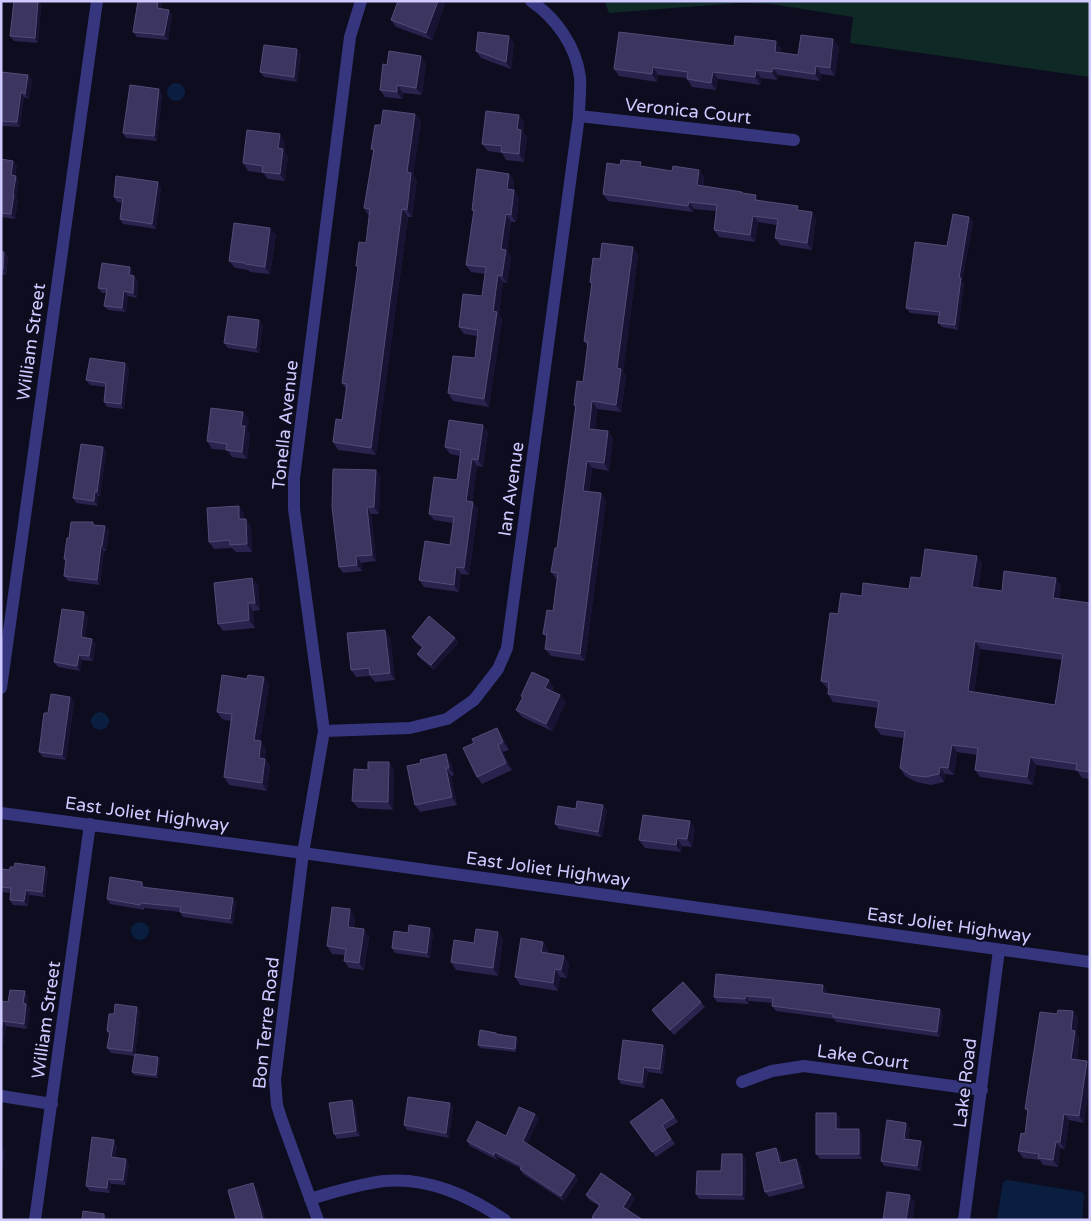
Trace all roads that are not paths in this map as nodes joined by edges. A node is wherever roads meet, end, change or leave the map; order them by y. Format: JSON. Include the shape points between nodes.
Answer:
{"nodes":[{"id":1,"x":97,"y":1,"type":"edge"},
{"id":2,"x":361,"y":1,"type":"edge"},
{"id":3,"x":531,"y":1,"type":"edge"},
{"id":4,"x":579,"y":116,"type":"junction"},
{"id":5,"x":794,"y":140,"type":"dead end"},
{"id":6,"x":1,"y":688,"type":"edge"},
{"id":7,"x":324,"y":731,"type":"junction"},
{"id":8,"x":1,"y":813,"type":"edge"},
{"id":9,"x":90,"y":824,"type":"junction"},
{"id":10,"x":303,"y":853,"type":"junction"},
{"id":11,"x":999,"y":950,"type":"junction"},
{"id":12,"x":1090,"y":962,"type":"edge"},
{"id":13,"x":742,"y":1082,"type":"dead end"},
{"id":14,"x":982,"y":1090,"type":"junction"},
{"id":15,"x":1,"y":1096,"type":"edge"},
{"id":16,"x":52,"y":1104,"type":"junction"},
{"id":17,"x":310,"y":1199,"type":"junction"},
{"id":18,"x":35,"y":1220,"type":"edge"},
{"id":19,"x":318,"y":1220,"type":"edge"},
{"id":20,"x":505,"y":1220,"type":"edge"},
{"id":21,"x":964,"y":1220,"type":"edge"}],
"edges":[{"from":1,"to":6,"type":"street","name":"William Street"},
{"from":2,"to":7,"type":"street","name":"Tonella Avenue","via":[[350,37],[294,478],[294,509]]},
{"from":3,"to":4,"type":"street","name":"Ian Avenue","via":[[560,28],[572,49],[580,77]]},
{"from":4,"to":5,"type":"street","name":"Veronica Court"},
{"from":4,"to":7,"type":"street","name":"Ian Avenue","via":[[507,648],[498,669],[474,700],[447,719],[410,728]]},
{"from":7,"to":10,"type":"street","name":"Tonella Avenue"},
{"from":8,"to":9,"type":"street","name":"East Joliet Highway"},
{"from":9,"to":10,"type":"street","name":"East Joliet Highway"},
{"from":9,"to":16,"type":"street","name":"William Street"},
{"from":10,"to":11,"type":"street","name":"East Joliet Highway"},
{"from":10,"to":17,"type":"street","name":"Bon Terre Road","via":[[275,1080],[279,1112]]},
{"from":11,"to":12,"type":"street","name":"East Joliet Highway"},
{"from":11,"to":14,"type":"street","name":"Lake Road"},
{"from":13,"to":14,"type":"street","name":"Lake Court","via":[[772,1071],[804,1066]]},
{"from":14,"to":21,"type":"street","name":"Lake Road"},
{"from":15,"to":16,"type":"street"},
{"from":16,"to":18,"type":"street","name":"William Street"},
{"from":17,"to":19,"type":"street","name":"Bon Terre Road"},
{"from":17,"to":20,"type":"street","via":[[368,1184],[402,1181],[455,1192]]}]}
